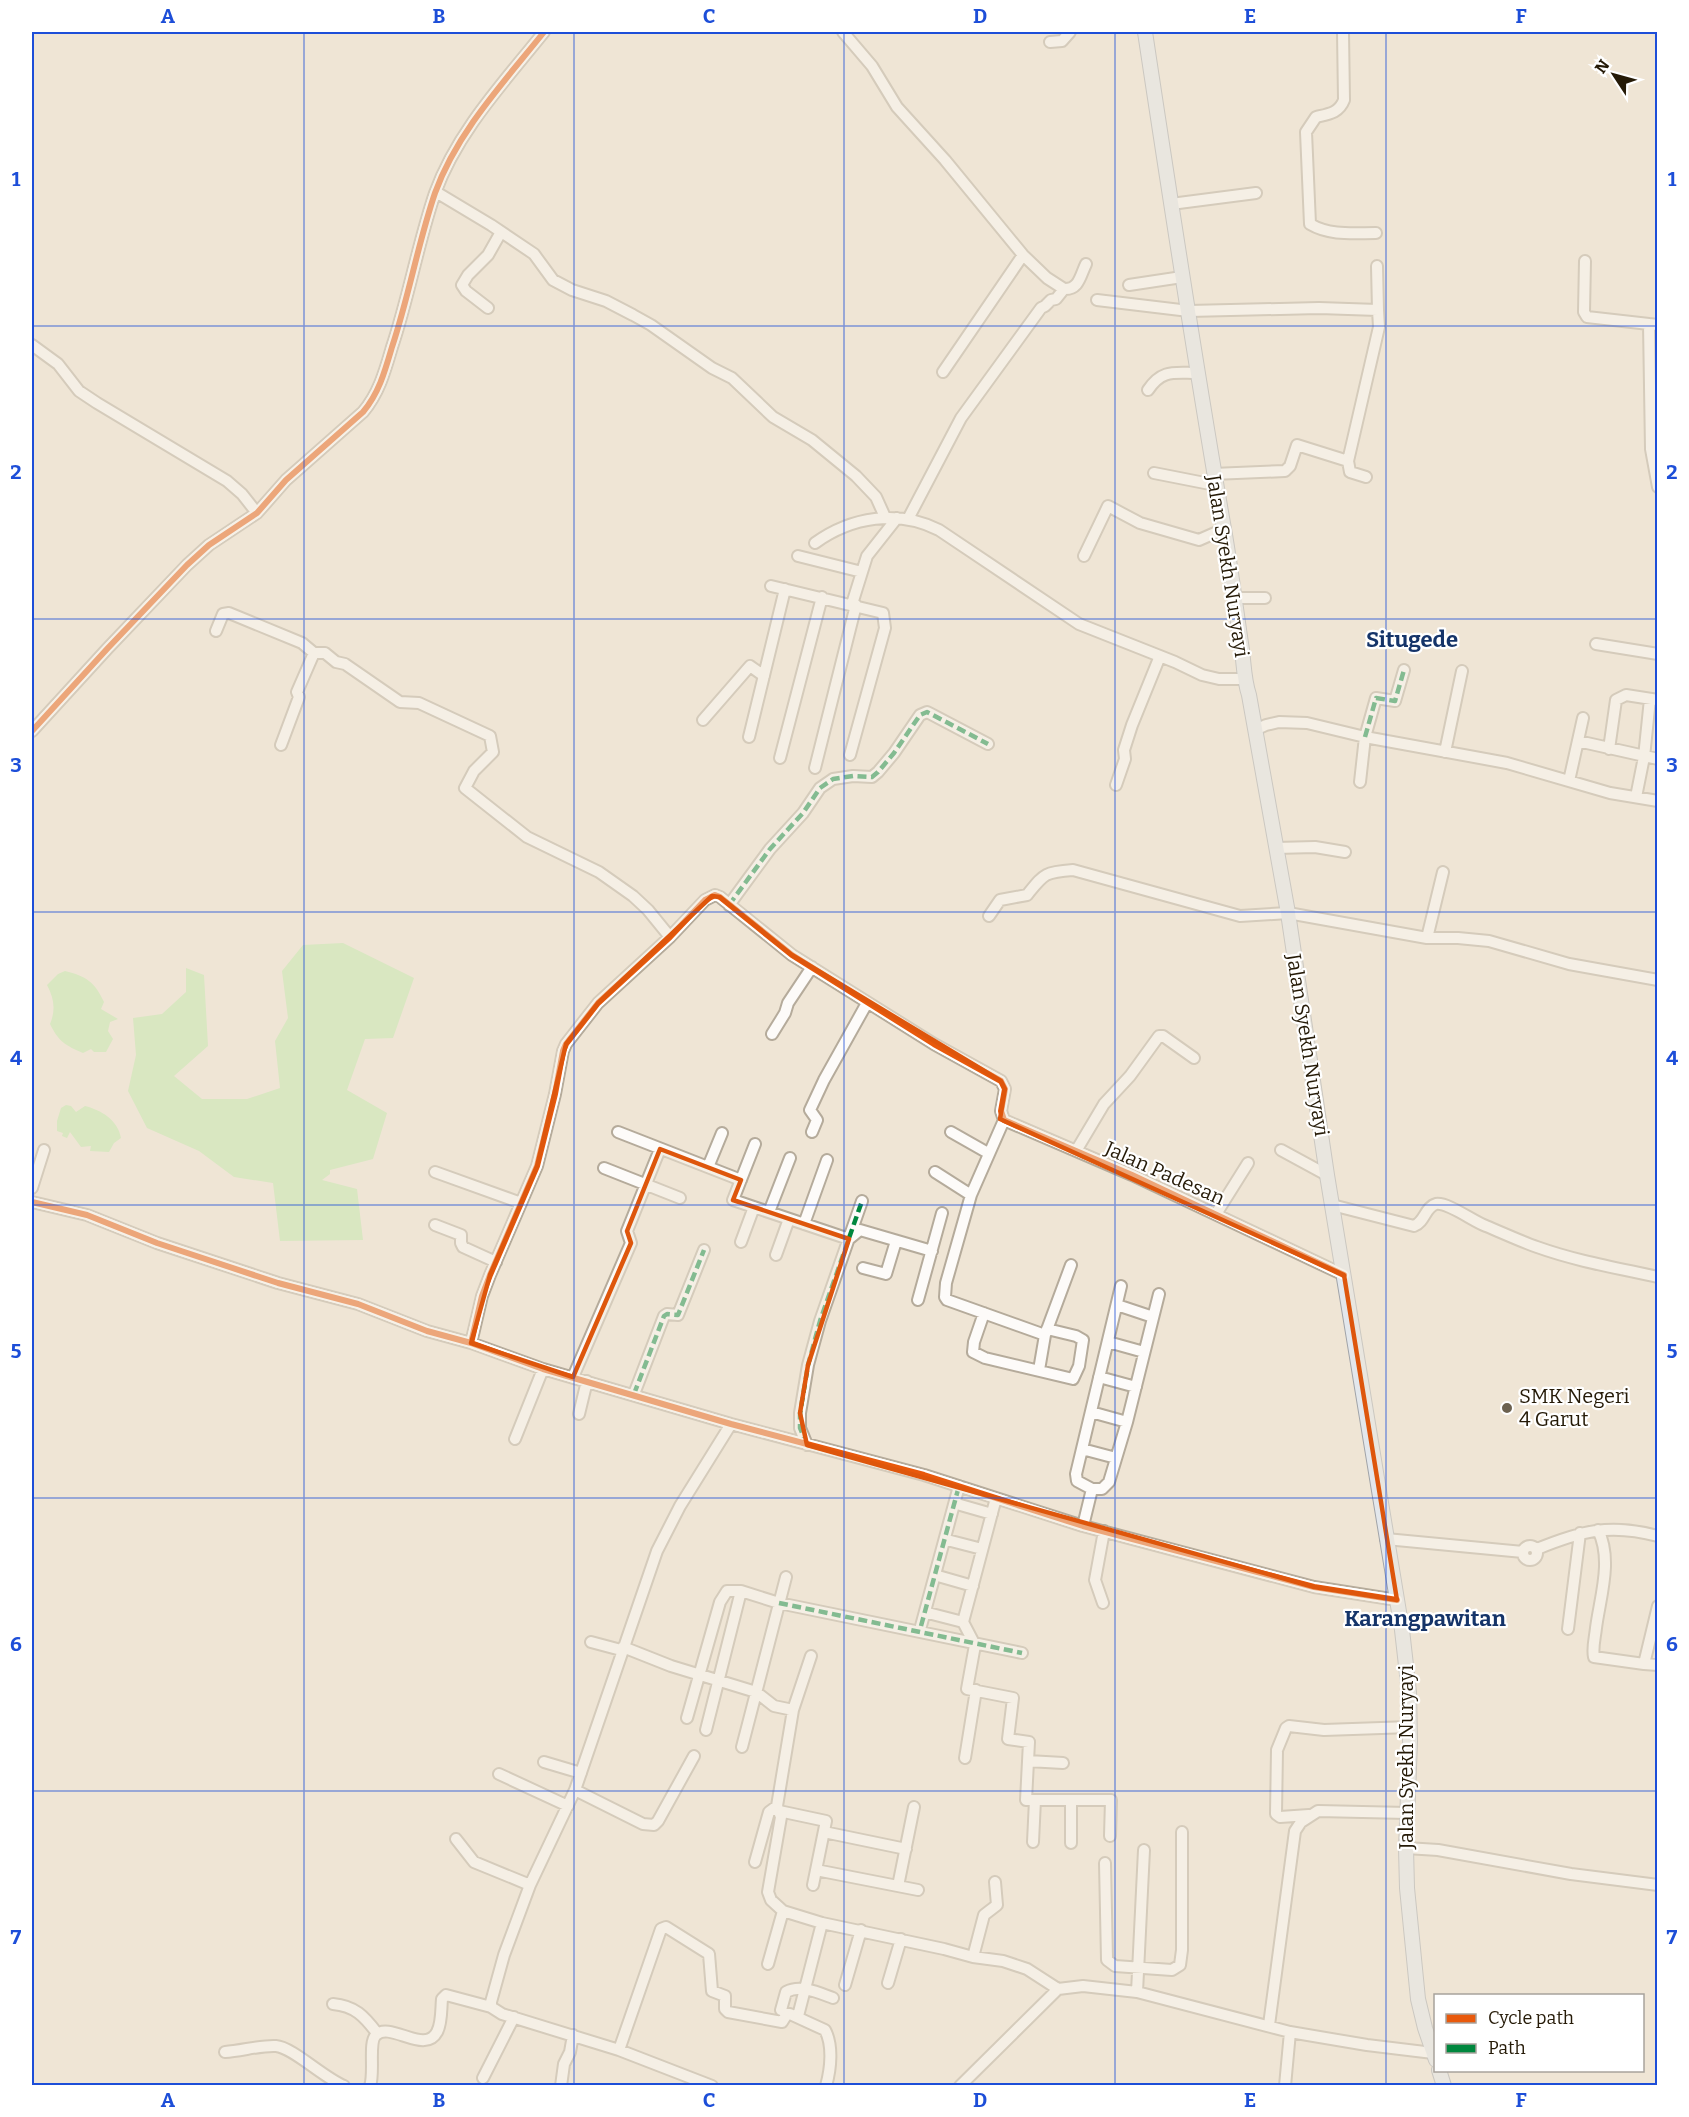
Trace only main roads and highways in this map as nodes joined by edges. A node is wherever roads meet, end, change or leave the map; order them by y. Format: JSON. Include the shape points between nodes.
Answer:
{"nodes":[{"id":1,"x":1145,"y":32,"type":"edge"},
{"id":2,"x":1434,"y":2057,"type":"edge"}],
"edges":[{"from":1,"to":2,"type":"main road","name":"Jalan Syekh Nuryayi","via":[[1244,679],[1288,913],[1397,1600],[1410,1726],[1406,1848],[1414,1975]]}]}
